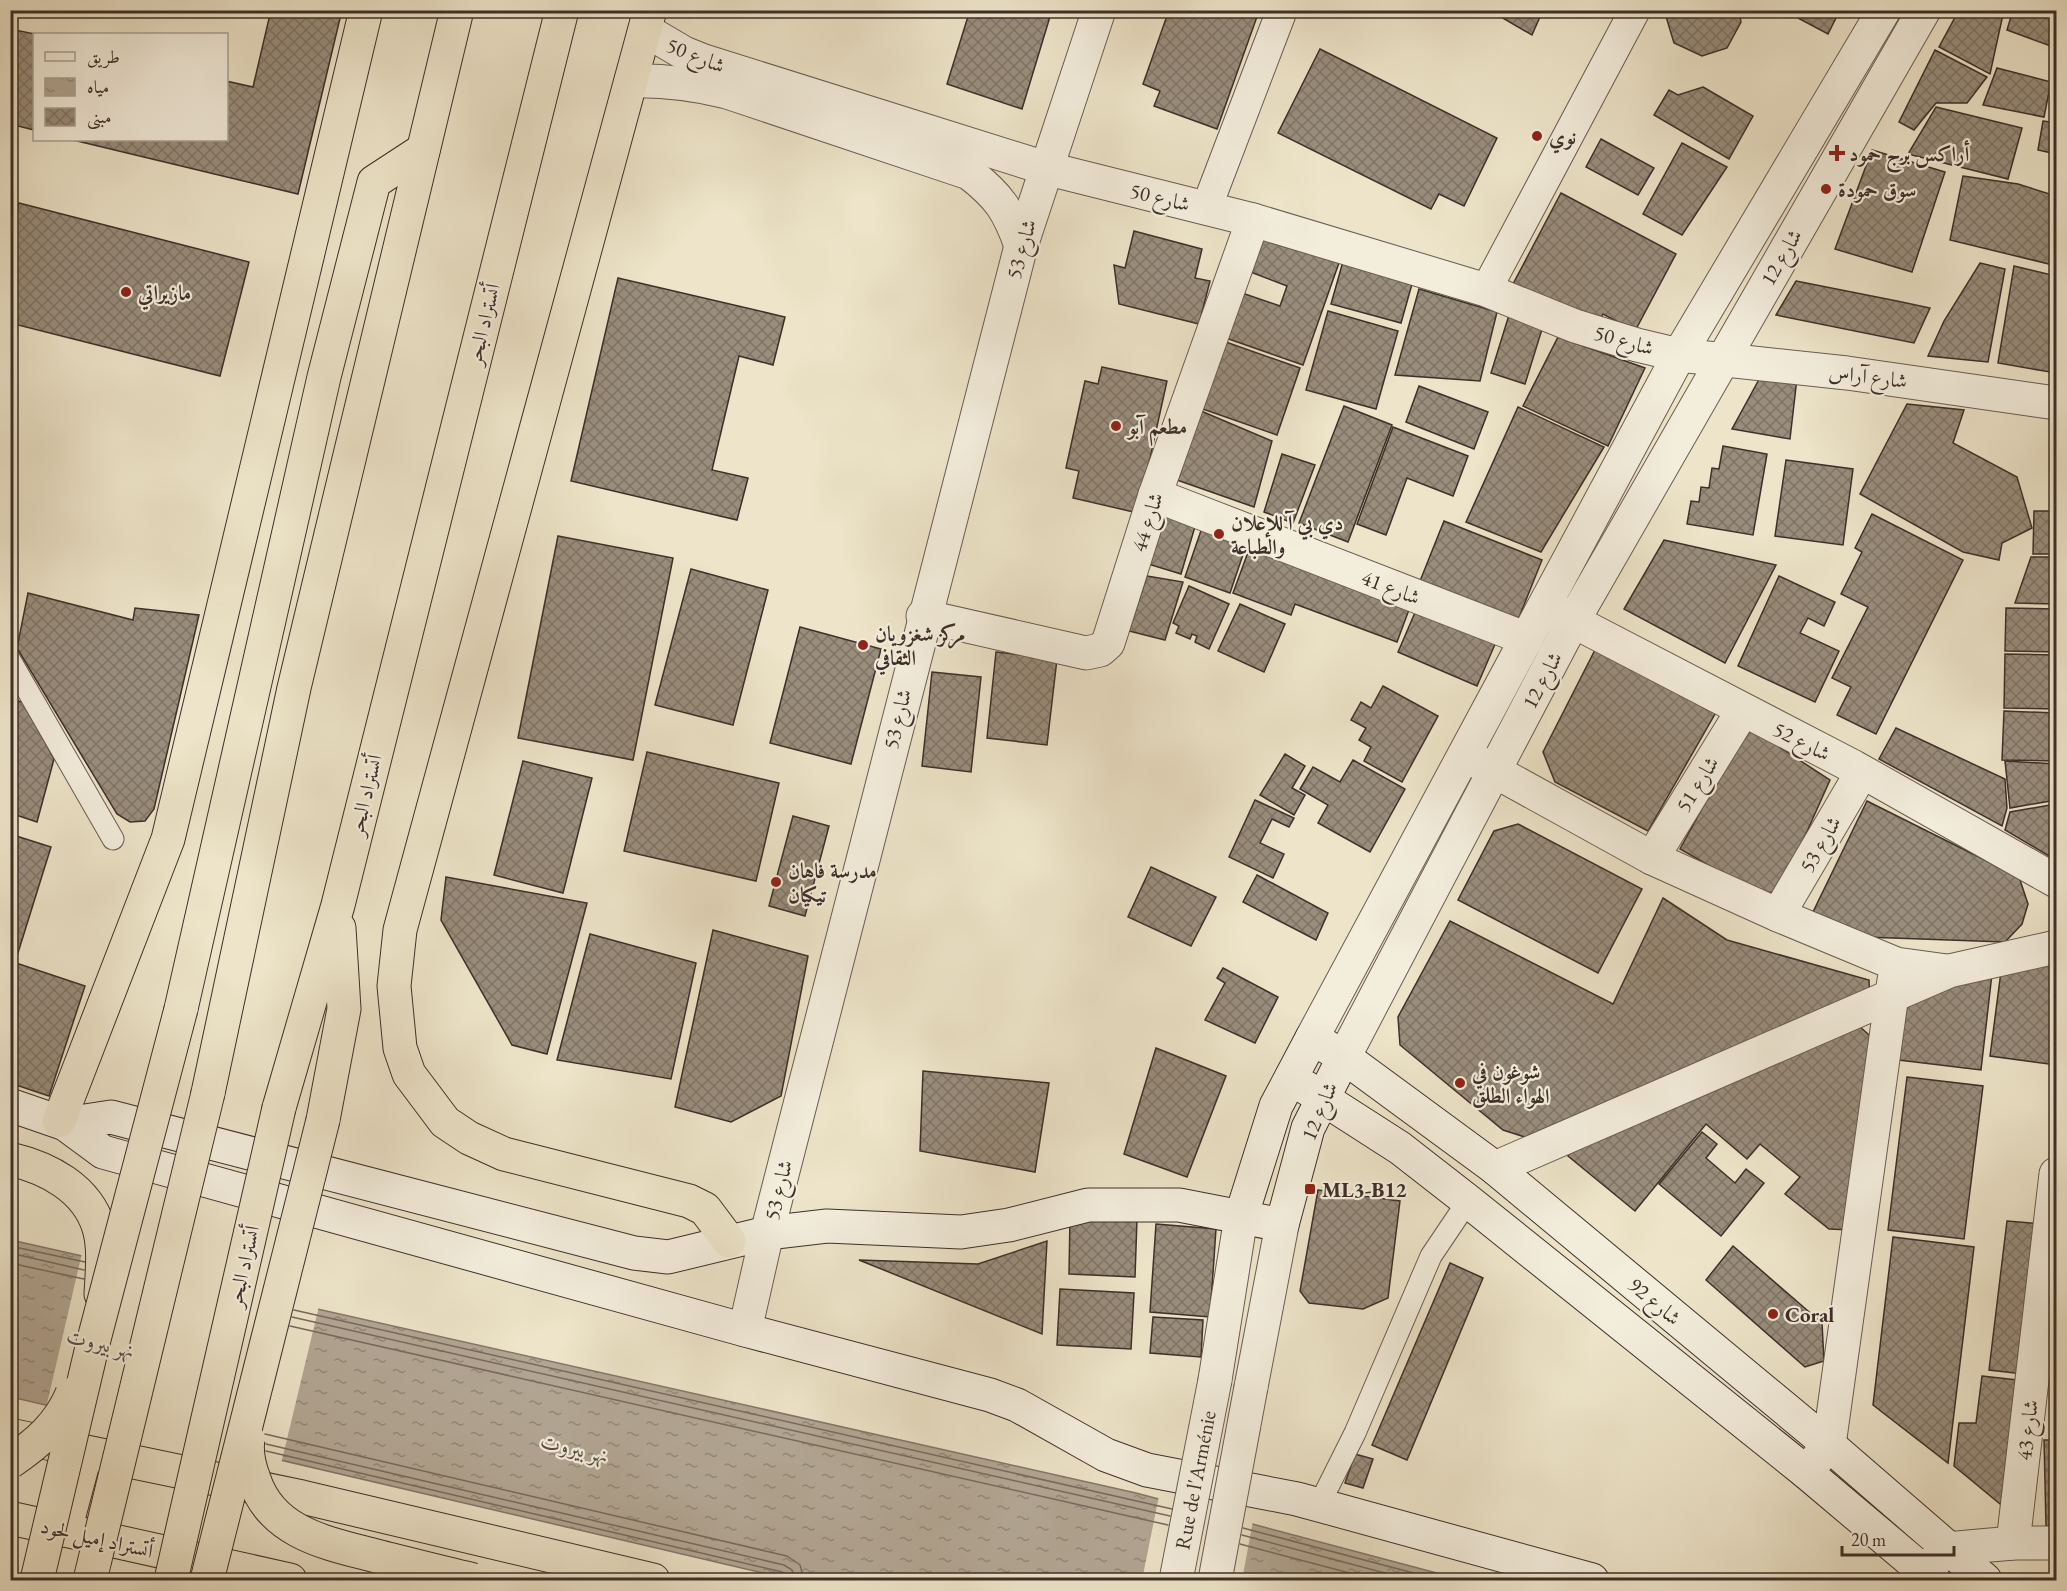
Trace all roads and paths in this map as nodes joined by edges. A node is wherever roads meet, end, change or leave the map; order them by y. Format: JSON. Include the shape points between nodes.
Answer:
{"nodes":[{"id":1,"x":366,"y":10,"type":"edge"},
{"id":2,"x":456,"y":10,"type":"edge"},
{"id":3,"x":562,"y":10,"type":"edge"},
{"id":4,"x":1099,"y":10,"type":"edge"},
{"id":5,"x":1282,"y":10,"type":"edge"},
{"id":6,"x":1635,"y":10,"type":"edge"},
{"id":7,"x":1884,"y":10,"type":"edge"},
{"id":8,"x":1924,"y":10,"type":"edge"},
{"id":9,"x":647,"y":20,"type":"edge"},
{"id":10,"x":631,"y":81,"type":"junction"},
{"id":11,"x":875,"y":127,"type":"junction"},
{"id":12,"x":423,"y":150,"type":"junction"},
{"id":13,"x":1045,"y":168,"type":"junction"},
{"id":14,"x":1206,"y":209,"type":"junction"},
{"id":15,"x":1253,"y":220,"type":"junction"},
{"id":16,"x":1021,"y":246,"type":"junction"},
{"id":17,"x":1486,"y":290,"type":"junction"},
{"id":18,"x":1679,"y":355,"type":"junction"},
{"id":19,"x":1721,"y":361,"type":"junction"},
{"id":20,"x":2056,"y":403,"type":"edge"},
{"id":21,"x":1155,"y":495,"type":"junction"},
{"id":22,"x":1545,"y":604,"type":"junction"},
{"id":23,"x":923,"y":616,"type":"junction"},
{"id":24,"x":1573,"y":621,"type":"junction"},
{"id":25,"x":1527,"y":639,"type":"junction"},
{"id":26,"x":10,"y":660,"type":"edge"},
{"id":27,"x":1743,"y":710,"type":"junction"},
{"id":28,"x":1465,"y":754,"type":"junction"},
{"id":29,"x":1494,"y":771,"type":"junction"},
{"id":30,"x":1862,"y":772,"type":"junction"},
{"id":31,"x":113,"y":839,"type":"dead end"},
{"id":32,"x":1652,"y":858,"type":"junction"},
{"id":33,"x":2056,"y":881,"type":"edge"},
{"id":34,"x":338,"y":905,"type":"junction"},
{"id":35,"x":1778,"y":915,"type":"junction"},
{"id":36,"x":2056,"y":947,"type":"edge"},
{"id":37,"x":1896,"y":964,"type":"junction"},
{"id":38,"x":1949,"y":971,"type":"junction"},
{"id":39,"x":1891,"y":996,"type":"junction"},
{"id":40,"x":1312,"y":1038,"type":"junction"},
{"id":41,"x":1344,"y":1057,"type":"junction"},
{"id":42,"x":1291,"y":1078,"type":"junction"},
{"id":43,"x":1322,"y":1097,"type":"junction"},
{"id":44,"x":10,"y":1105,"type":"edge"},
{"id":45,"x":62,"y":1122,"type":"junction"},
{"id":46,"x":10,"y":1159,"type":"edge"},
{"id":47,"x":1495,"y":1168,"type":"junction"},
{"id":48,"x":2056,"y":1174,"type":"edge"},
{"id":49,"x":1468,"y":1201,"type":"junction"},
{"id":50,"x":1241,"y":1218,"type":"junction"},
{"id":51,"x":1282,"y":1225,"type":"junction"},
{"id":52,"x":767,"y":1233,"type":"junction"},
{"id":53,"x":729,"y":1241,"type":"junction"},
{"id":54,"x":746,"y":1330,"type":"junction"},
{"id":55,"x":93,"y":1343,"type":"junction"},
{"id":56,"x":1215,"y":1380,"type":"joint"},
{"id":57,"x":1251,"y":1387,"type":"joint"},
{"id":58,"x":253,"y":1397,"type":"junction"},
{"id":59,"x":10,"y":1436,"type":"edge"},
{"id":60,"x":1829,"y":1445,"type":"junction"},
{"id":61,"x":86,"y":1452,"type":"junction"},
{"id":62,"x":10,"y":1462,"type":"edge"},
{"id":63,"x":1806,"y":1472,"type":"junction"},
{"id":64,"x":1319,"y":1505,"type":"junction"},
{"id":65,"x":10,"y":1518,"type":"edge"},
{"id":66,"x":65,"y":1530,"type":"junction"},
{"id":67,"x":2013,"y":1543,"type":"junction"},
{"id":68,"x":2056,"y":1543,"type":"edge"},
{"id":69,"x":1935,"y":1567,"type":"edge"},
{"id":70,"x":37,"y":1581,"type":"edge"},
{"id":71,"x":90,"y":1581,"type":"edge"},
{"id":72,"x":171,"y":1581,"type":"edge"},
{"id":73,"x":207,"y":1581,"type":"edge"},
{"id":74,"x":290,"y":1581,"type":"edge"},
{"id":75,"x":474,"y":1581,"type":"edge"},
{"id":76,"x":653,"y":1581,"type":"edge"},
{"id":77,"x":1176,"y":1581,"type":"edge"},
{"id":78,"x":1215,"y":1581,"type":"edge"},
{"id":79,"x":1592,"y":1581,"type":"edge"},
{"id":80,"x":1985,"y":1581,"type":"edge"}],
"edges":[{"from":1,"to":45,"type":"highway","via":[[168,839]]},
{"from":2,"to":12,"type":"highway"},
{"from":3,"to":34,"type":"highway","name":"أتستراد البحر"},
{"from":4,"to":13,"type":"street","name":"شارع 53"},
{"from":5,"to":14,"type":"street"},
{"from":6,"to":17,"type":"street"},
{"from":7,"to":18,"type":"street","name":"شارع 12"},
{"from":8,"to":19,"type":"street","name":"شارع 12"},
{"from":9,"to":10,"type":"highway"},
{"from":9,"to":11,"type":"street","name":"شارع 50","via":[[684,53]]},
{"from":10,"to":11,"type":"street","via":[[696,84]]},
{"from":10,"to":53,"type":"highway","via":[[400,930],[394,976],[395,1020],[409,1074],[445,1122],[469,1138],[504,1154],[689,1201],[705,1209]]},
{"from":11,"to":13,"type":"street","name":"شارع 50"},
{"from":11,"to":16,"type":"street","via":[[969,173],[993,192],[1011,217]]},
{"from":12,"to":55,"type":"highway","bridge":true,"via":[[375,182],[324,377],[181,1009]]},
{"from":12,"to":71,"type":"highway","bridge":true,"via":[[294,688],[208,1093]]},
{"from":13,"to":14,"type":"street","name":"شارع 50"},
{"from":13,"to":16,"type":"street","name":"شارع 53"},
{"from":14,"to":15,"type":"street","name":"شارع 50"},
{"from":15,"to":17,"type":"street","name":"شارع 50"},
{"from":15,"to":21,"type":"street","name":"شارع 44"},
{"from":16,"to":23,"type":"street","name":"شارع 53"},
{"from":17,"to":18,"type":"street","name":"شارع 50","via":[[1575,326]]},
{"from":18,"to":19,"type":"street","name":"شارع آراس"},
{"from":18,"to":22,"type":"street","name":"شارع 12"},
{"from":19,"to":20,"type":"street","name":"شارع آراس","via":[[1847,373]]},
{"from":19,"to":24,"type":"street","name":"شارع 12"},
{"from":21,"to":23,"type":"street","name":"شارع 44","via":[[1108,643],[1100,650],[1086,653]]},
{"from":21,"to":25,"type":"street","name":"شارع 41"},
{"from":22,"to":24,"type":"street","name":"شارع 52"},
{"from":22,"to":25,"type":"street","name":"شارع 12"},
{"from":23,"to":52,"type":"street","name":"شارع 53"},
{"from":24,"to":27,"type":"street","name":"شارع 52"},
{"from":24,"to":29,"type":"street","name":"شارع 12"},
{"from":25,"to":28,"type":"street","name":"شارع 12"},
{"from":26,"to":31,"type":"lane"},
{"from":27,"to":30,"type":"street","name":"شارع 52"},
{"from":27,"to":32,"type":"street","name":"شارع 51"},
{"from":28,"to":29,"type":"street"},
{"from":28,"to":40,"type":"street","name":"شارع 12"},
{"from":29,"to":32,"type":"street"},
{"from":29,"to":41,"type":"street","name":"شارع 12"},
{"from":30,"to":33,"type":"street","name":"شارع 52"},
{"from":30,"to":35,"type":"street","name":"شارع 53"},
{"from":32,"to":35,"type":"street"},
{"from":34,"to":58,"type":"highway","bridge":true,"via":[[344,1010],[323,1120]]},
{"from":34,"to":72,"type":"highway","name":"أتستراد البحر","bridge":true,"via":[[279,1108]]},
{"from":35,"to":37,"type":"street"},
{"from":36,"to":38,"type":"street"},
{"from":37,"to":38,"type":"street"},
{"from":37,"to":39,"type":"street"},
{"from":38,"to":39,"type":"street"},
{"from":39,"to":47,"type":"street"},
{"from":39,"to":60,"type":"street"},
{"from":40,"to":41,"type":"street","name":"شارع 92"},
{"from":40,"to":42,"type":"street","name":"شارع 12"},
{"from":41,"to":43,"type":"street","name":"شارع 12"},
{"from":41,"to":47,"type":"street","name":"شارع 92"},
{"from":42,"to":43,"type":"street","name":"شارع 92"},
{"from":42,"to":50,"type":"street","name":"شارع 12","via":[[1276,1106]]},
{"from":43,"to":49,"type":"street","name":"شارع 92","via":[[1400,1148]]},
{"from":43,"to":51,"type":"street","name":"شارع 12","via":[[1308,1128]]},
{"from":44,"to":45,"type":"street"},
{"from":45,"to":53,"type":"street","via":[[111,1117],[634,1253],[668,1257]]},
{"from":45,"to":54,"type":"street","via":[[103,1152]]},
{"from":46,"to":55,"type":"highway","bridge":true,"via":[[60,1177],[85,1201],[99,1228],[101,1295]]},
{"from":47,"to":60,"type":"street","name":"شارع 92"},
{"from":48,"to":67,"type":"street","name":"شارع 43"},
{"from":49,"to":63,"type":"street","name":"شارع 92"},
{"from":49,"to":64,"type":"lane","via":[[1431,1256],[1355,1433]]},
{"from":50,"to":51,"type":"street"},
{"from":50,"to":52,"type":"street","via":[[1179,1205],[1096,1204],[961,1232],[827,1226]]},
{"from":50,"to":56,"type":"street","name":"شارع 12"},
{"from":51,"to":57,"type":"street","name":"شارع 12"},
{"from":52,"to":53,"type":"street"},
{"from":52,"to":54,"type":"street","name":"شارع 53"},
{"from":54,"to":64,"type":"street","via":[[990,1395],[1017,1405],[1106,1455],[1147,1470]]},
{"from":55,"to":62,"type":"highway","bridge":true,"via":[[64,1411],[41,1441]]},
{"from":55,"to":70,"type":"highway","bridge":true},
{"from":56,"to":77,"type":"street","name":"Rue de l'Arménie","bridge":true},
{"from":57,"to":78,"type":"street","name":"Rue de l'Arménie","bridge":true},
{"from":58,"to":73,"type":"highway","bridge":true},
{"from":58,"to":75,"type":"highway","bridge":true,"via":[[247,1448],[251,1471],[261,1496],[284,1523],[322,1542]]},
{"from":59,"to":61,"type":"highway"},
{"from":60,"to":63,"type":"street"},
{"from":60,"to":69,"type":"street","name":"شارع 92"},
{"from":61,"to":66,"type":"highway"},
{"from":61,"to":76,"type":"highway","via":[[302,1497]]},
{"from":63,"to":69,"type":"street","name":"شارع 92"},
{"from":64,"to":79,"type":"street"},
{"from":65,"to":66,"type":"highway","name":"أتستراد إميل لحود"},
{"from":66,"to":74,"type":"highway","name":"أتستراد إميل لحود"},
{"from":67,"to":68,"type":"street"},
{"from":67,"to":69,"type":"street"},
{"from":69,"to":80,"type":"street","name":"شارع 92"}]}
